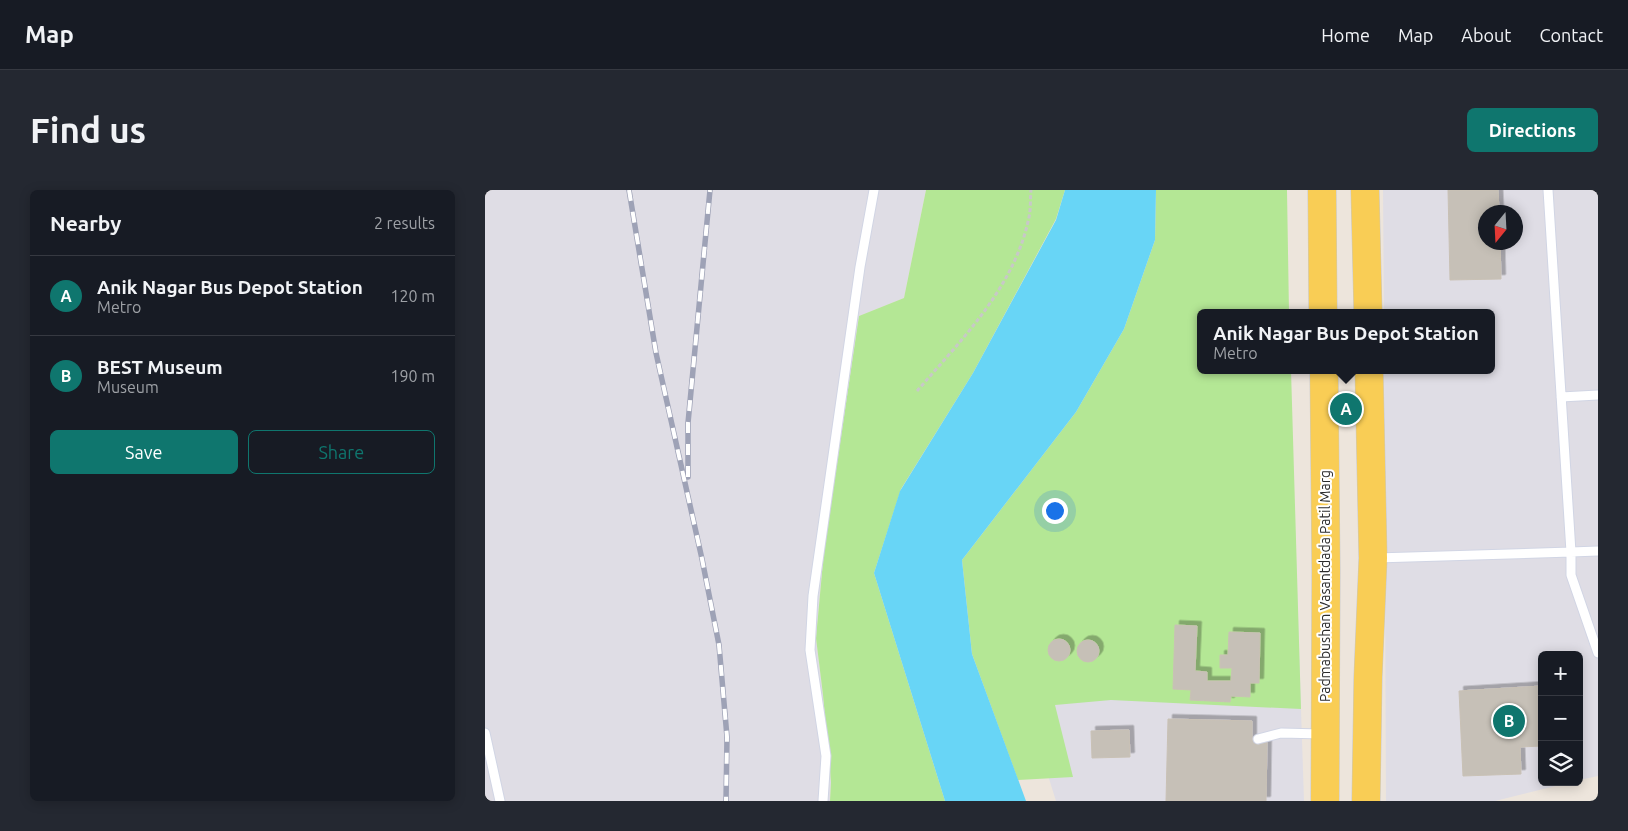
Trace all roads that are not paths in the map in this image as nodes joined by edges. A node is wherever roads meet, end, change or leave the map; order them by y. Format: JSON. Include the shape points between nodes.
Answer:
{"nodes":[{"id":1,"x":873,"y":190,"type":"edge"},
{"id":2,"x":1322,"y":190,"type":"edge"},
{"id":3,"x":1365,"y":190,"type":"edge"},
{"id":4,"x":1548,"y":190,"type":"edge"},
{"id":5,"x":1323,"y":309,"type":"edge"},
{"id":6,"x":1368,"y":309,"type":"edge"},
{"id":7,"x":1324,"y":374,"type":"edge"},
{"id":8,"x":1369,"y":374,"type":"edge"},
{"id":9,"x":1598,"y":395,"type":"edge"},
{"id":10,"x":1561,"y":397,"type":"junction"},
{"id":11,"x":1598,"y":551,"type":"edge"},
{"id":12,"x":1571,"y":552,"type":"junction"},
{"id":13,"x":1373,"y":558,"type":"junction"},
{"id":14,"x":1598,"y":653,"type":"edge"},
{"id":15,"x":485,"y":733,"type":"edge"},
{"id":16,"x":1325,"y":734,"type":"junction"},
{"id":17,"x":1258,"y":739,"type":"dead end"},
{"id":18,"x":500,"y":801,"type":"edge"},
{"id":19,"x":823,"y":801,"type":"edge"},
{"id":20,"x":1325,"y":801,"type":"edge"},
{"id":21,"x":1366,"y":801,"type":"edge"}],
"edges":[{"from":1,"to":19,"type":"lane","via":[[813,596],[810,650],[826,756]]},
{"from":2,"to":5,"type":"main road"},
{"from":3,"to":6,"type":"main road"},
{"from":4,"to":10,"type":"lane"},
{"from":7,"to":16,"type":"main road","name":"Padmabushan Vasantdada Patil Marg"},
{"from":8,"to":13,"type":"main road"},
{"from":9,"to":10,"type":"lane"},
{"from":10,"to":12,"type":"lane"},
{"from":11,"to":12,"type":"lane"},
{"from":12,"to":13,"type":"lane"},
{"from":12,"to":14,"type":"lane","via":[[1571,575]]},
{"from":13,"to":21,"type":"main road","via":[[1367,677]]},
{"from":15,"to":18,"type":"lane"},
{"from":16,"to":17,"type":"lane","via":[[1281,733]]},
{"from":16,"to":20,"type":"main road","name":"Padmabushan Vasantdada Patil Marg"}]}
